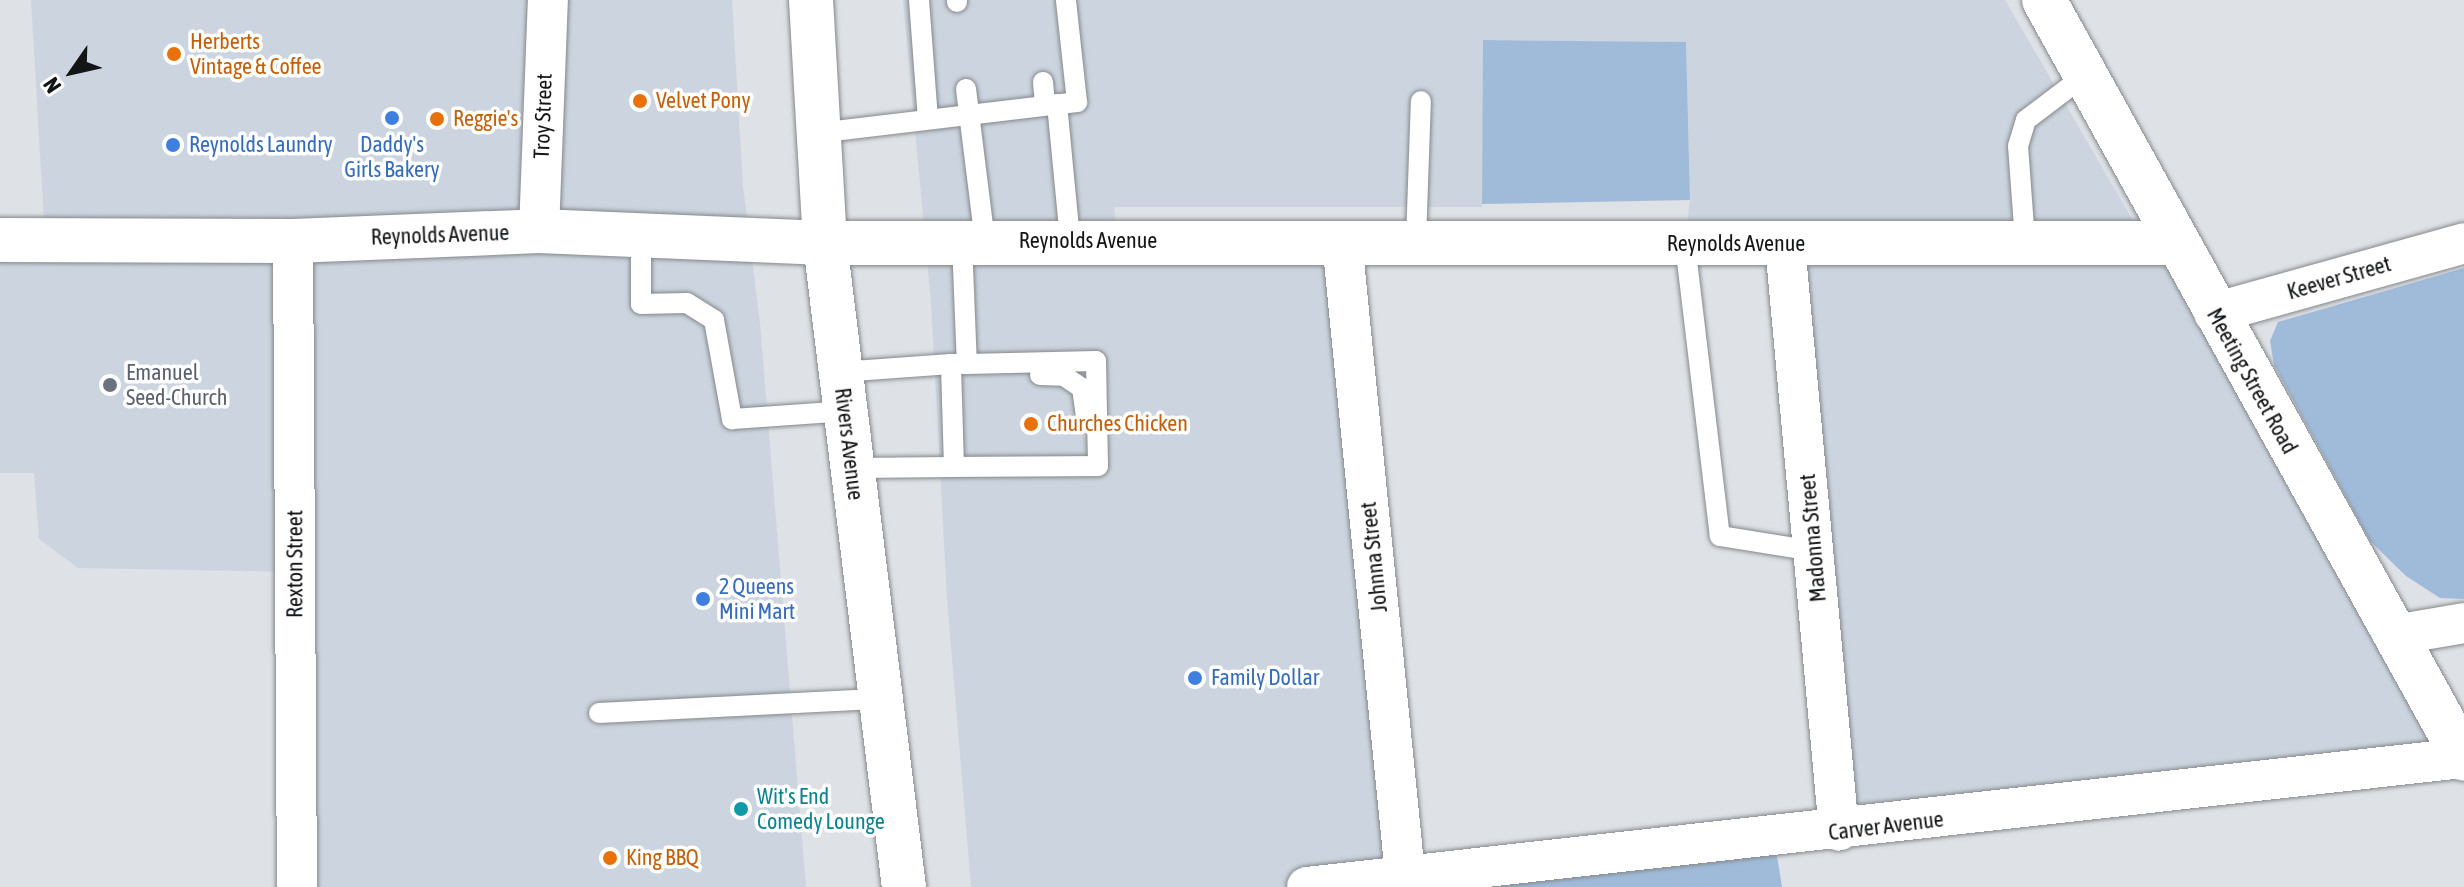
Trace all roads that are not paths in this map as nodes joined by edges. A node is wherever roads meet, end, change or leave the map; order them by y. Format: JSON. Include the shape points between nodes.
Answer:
{"nodes":[{"id":1,"x":548,"y":0,"type":"edge"},
{"id":2,"x":811,"y":0,"type":"edge"},
{"id":3,"x":919,"y":0,"type":"edge"},
{"id":4,"x":1066,"y":0,"type":"edge"},
{"id":5,"x":2044,"y":0,"type":"edge"},
{"id":6,"x":2084,"y":76,"type":"junction"},
{"id":7,"x":1043,"y":82,"type":"dead end"},
{"id":8,"x":966,"y":89,"type":"dead end"},
{"id":9,"x":1421,"y":101,"type":"dead end"},
{"id":10,"x":1051,"y":105,"type":"junction"},
{"id":11,"x":968,"y":114,"type":"junction"},
{"id":12,"x":928,"y":119,"type":"junction"},
{"id":13,"x":818,"y":133,"type":"junction"},
{"id":14,"x":539,"y":231,"type":"junction"},
{"id":15,"x":641,"y":235,"type":"junction"},
{"id":16,"x":1070,"y":239,"type":"junction"},
{"id":17,"x":0,"y":240,"type":"edge"},
{"id":18,"x":293,"y":241,"type":"junction"},
{"id":19,"x":1342,"y":241,"type":"junction"},
{"id":20,"x":1416,"y":241,"type":"junction"},
{"id":21,"x":2025,"y":241,"type":"junction"},
{"id":22,"x":973,"y":242,"type":"junction"},
{"id":23,"x":825,"y":243,"type":"junction"},
{"id":24,"x":2176,"y":243,"type":"junction"},
{"id":25,"x":2464,"y":243,"type":"edge"},
{"id":26,"x":1685,"y":244,"type":"junction"},
{"id":27,"x":1785,"y":245,"type":"junction"},
{"id":28,"x":2214,"y":313,"type":"junction"},
{"id":29,"x":966,"y":364,"type":"junction"},
{"id":30,"x":843,"y":392,"type":"junction"},
{"id":31,"x":1097,"y":443,"type":"junction"},
{"id":32,"x":954,"y":467,"type":"junction"},
{"id":33,"x":852,"y":468,"type":"junction"},
{"id":34,"x":1814,"y":551,"type":"junction"},
{"id":35,"x":2464,"y":623,"type":"edge"},
{"id":36,"x":2394,"y":635,"type":"junction"},
{"id":37,"x":880,"y":699,"type":"junction"},
{"id":38,"x":599,"y":713,"type":"dead end"},
{"id":39,"x":2464,"y":759,"type":"edge"},
{"id":40,"x":1839,"y":831,"type":"junction"},
{"id":41,"x":1405,"y":874,"type":"junction"},
{"id":42,"x":297,"y":887,"type":"edge"},
{"id":43,"x":904,"y":887,"type":"edge"},
{"id":44,"x":1307,"y":887,"type":"edge"}],
"edges":[{"from":1,"to":14,"type":"street","name":"Troy Street"},
{"from":2,"to":13,"type":"street","name":"Rivers Avenue"},
{"from":3,"to":12,"type":"lane"},
{"from":4,"to":10,"type":"lane","via":[[1077,102]]},
{"from":5,"to":6,"type":"street","name":"Meeting Street Road"},
{"from":6,"to":21,"type":"lane","via":[[2026,120],[2018,146]]},
{"from":6,"to":24,"type":"street","name":"Meeting Street Road"},
{"from":7,"to":10,"type":"lane"},
{"from":8,"to":11,"type":"lane"},
{"from":9,"to":20,"type":"lane"},
{"from":10,"to":11,"type":"lane"},
{"from":10,"to":16,"type":"lane"},
{"from":11,"to":12,"type":"lane"},
{"from":11,"to":22,"type":"lane"},
{"from":12,"to":13,"type":"lane"},
{"from":13,"to":23,"type":"street","name":"Rivers Avenue"},
{"from":14,"to":15,"type":"street","name":"Reynolds Avenue"},
{"from":14,"to":18,"type":"street","name":"Reynolds Avenue"},
{"from":15,"to":23,"type":"street","name":"Reynolds Avenue"},
{"from":15,"to":30,"type":"lane","via":[[641,304],[687,303],[714,320],[732,419]]},
{"from":16,"to":19,"type":"street","name":"Reynolds Avenue"},
{"from":16,"to":22,"type":"street","name":"Reynolds Avenue"},
{"from":17,"to":18,"type":"street","name":"Reynolds Avenue"},
{"from":18,"to":42,"type":"street","name":"Rexton Street"},
{"from":19,"to":20,"type":"street","name":"Reynolds Avenue"},
{"from":19,"to":41,"type":"street","name":"Johnna Street"},
{"from":20,"to":26,"type":"street","name":"Reynolds Avenue"},
{"from":21,"to":24,"type":"street","name":"Reynolds Avenue"},
{"from":21,"to":27,"type":"street","name":"Reynolds Avenue"},
{"from":22,"to":23,"type":"street","name":"Reynolds Avenue"},
{"from":22,"to":29,"type":"lane"},
{"from":23,"to":30,"type":"street","name":"Rivers Avenue"},
{"from":24,"to":28,"type":"street","name":"Meeting Street Road"},
{"from":25,"to":28,"type":"street","name":"Keever Street"},
{"from":26,"to":27,"type":"street","name":"Reynolds Avenue"},
{"from":26,"to":34,"type":"lane","via":[[1720,536]]},
{"from":27,"to":34,"type":"street","name":"Madonna Street"},
{"from":28,"to":36,"type":"street","name":"Meeting Street Road"},
{"from":29,"to":30,"type":"lane"},
{"from":29,"to":31,"type":"lane","via":[[1006,377],[1064,376],[1082,388],[1087,426]]},
{"from":29,"to":31,"type":"lane","via":[[1096,361]]},
{"from":29,"to":32,"type":"lane"},
{"from":30,"to":33,"type":"street","name":"Rivers Avenue"},
{"from":31,"to":32,"type":"lane","via":[[1098,466]]},
{"from":32,"to":33,"type":"lane"},
{"from":33,"to":37,"type":"street","name":"Rivers Avenue"},
{"from":34,"to":40,"type":"street","name":"Madonna Street"},
{"from":35,"to":36,"type":"street"},
{"from":36,"to":39,"type":"street","name":"Meeting Street Road"},
{"from":37,"to":38,"type":"lane"},
{"from":37,"to":43,"type":"street","name":"Rivers Avenue"},
{"from":39,"to":40,"type":"street","name":"Carver Avenue"},
{"from":40,"to":41,"type":"street","name":"Carver Avenue"},
{"from":41,"to":44,"type":"street","name":"Carver Avenue"}]}
